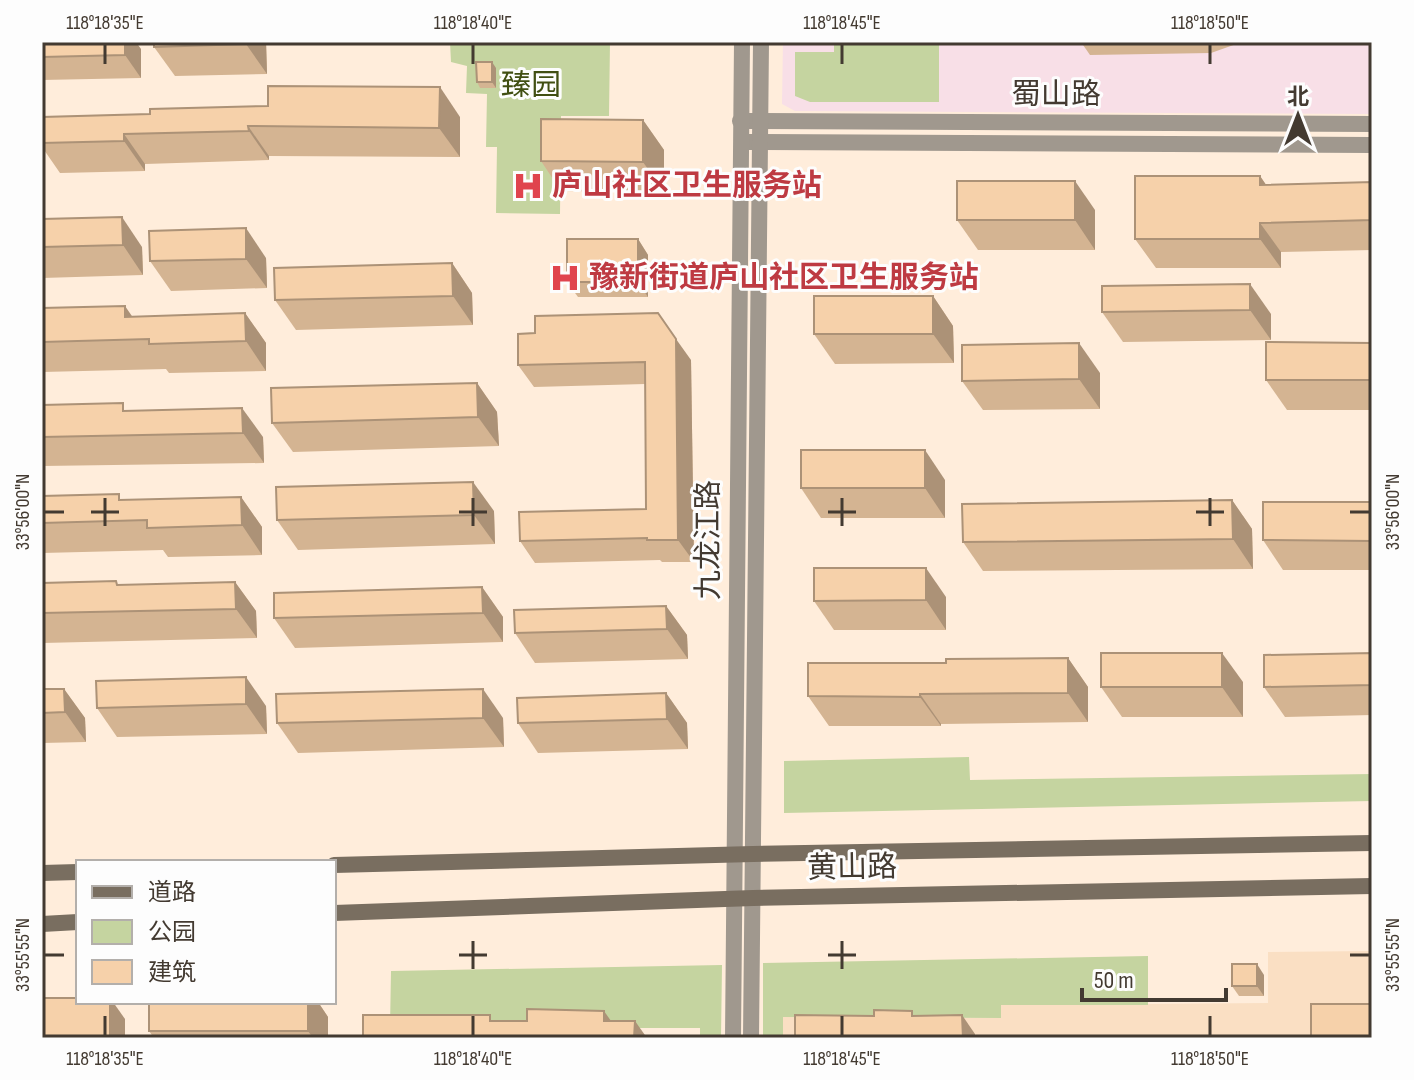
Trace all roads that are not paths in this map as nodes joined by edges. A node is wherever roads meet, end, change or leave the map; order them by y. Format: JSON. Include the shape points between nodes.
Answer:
{"nodes":[{"id":1,"x":742,"y":42,"type":"edge"},
{"id":2,"x":761,"y":42,"type":"edge"},
{"id":3,"x":740,"y":121,"type":"junction"},
{"id":4,"x":761,"y":121,"type":"junction"},
{"id":5,"x":1372,"y":124,"type":"edge"},
{"id":6,"x":741,"y":142,"type":"junction"},
{"id":7,"x":760,"y":142,"type":"junction"},
{"id":8,"x":1372,"y":145,"type":"edge"},
{"id":9,"x":1372,"y":843,"type":"edge"},
{"id":10,"x":735,"y":854,"type":"junction"},
{"id":11,"x":753,"y":854,"type":"junction"},
{"id":12,"x":336,"y":865,"type":"edge"},
{"id":13,"x":76,"y":872,"type":"edge"},
{"id":14,"x":42,"y":873,"type":"edge"},
{"id":15,"x":1372,"y":886,"type":"edge"},
{"id":16,"x":735,"y":898,"type":"junction"},
{"id":17,"x":753,"y":898,"type":"junction"},
{"id":18,"x":336,"y":913,"type":"edge"},
{"id":19,"x":76,"y":922,"type":"edge"},
{"id":20,"x":42,"y":924,"type":"edge"},
{"id":21,"x":733,"y":1038,"type":"edge"},
{"id":22,"x":751,"y":1038,"type":"edge"}],
"edges":[{"from":1,"to":3,"type":"street","name":"九龙江路"},
{"from":2,"to":4,"type":"street","name":"九龙江路"},
{"from":3,"to":4,"type":"street","name":"蜀山路"},
{"from":3,"to":6,"type":"street","name":"九龙江路"},
{"from":4,"to":5,"type":"street","name":"蜀山路"},
{"from":4,"to":7,"type":"street","name":"九龙江路"},
{"from":6,"to":7,"type":"street","name":"蜀山路"},
{"from":6,"to":10,"type":"street","name":"九龙江路"},
{"from":7,"to":8,"type":"street","name":"蜀山路"},
{"from":7,"to":11,"type":"street","name":"九龙江路"},
{"from":9,"to":11,"type":"main road","name":"黄山路"},
{"from":10,"to":11,"type":"main road","name":"黄山路"},
{"from":10,"to":12,"type":"main road","name":"黄山路"},
{"from":10,"to":16,"type":"street","name":"九龙江路"},
{"from":11,"to":17,"type":"street","name":"九龙江路"},
{"from":13,"to":14,"type":"main road"},
{"from":15,"to":17,"type":"main road","name":"黄山路"},
{"from":16,"to":17,"type":"main road","name":"黄山路"},
{"from":16,"to":18,"type":"main road","name":"黄山路"},
{"from":16,"to":21,"type":"street","name":"九龙江路"},
{"from":17,"to":22,"type":"street","name":"九龙江路"},
{"from":19,"to":20,"type":"main road"}]}
